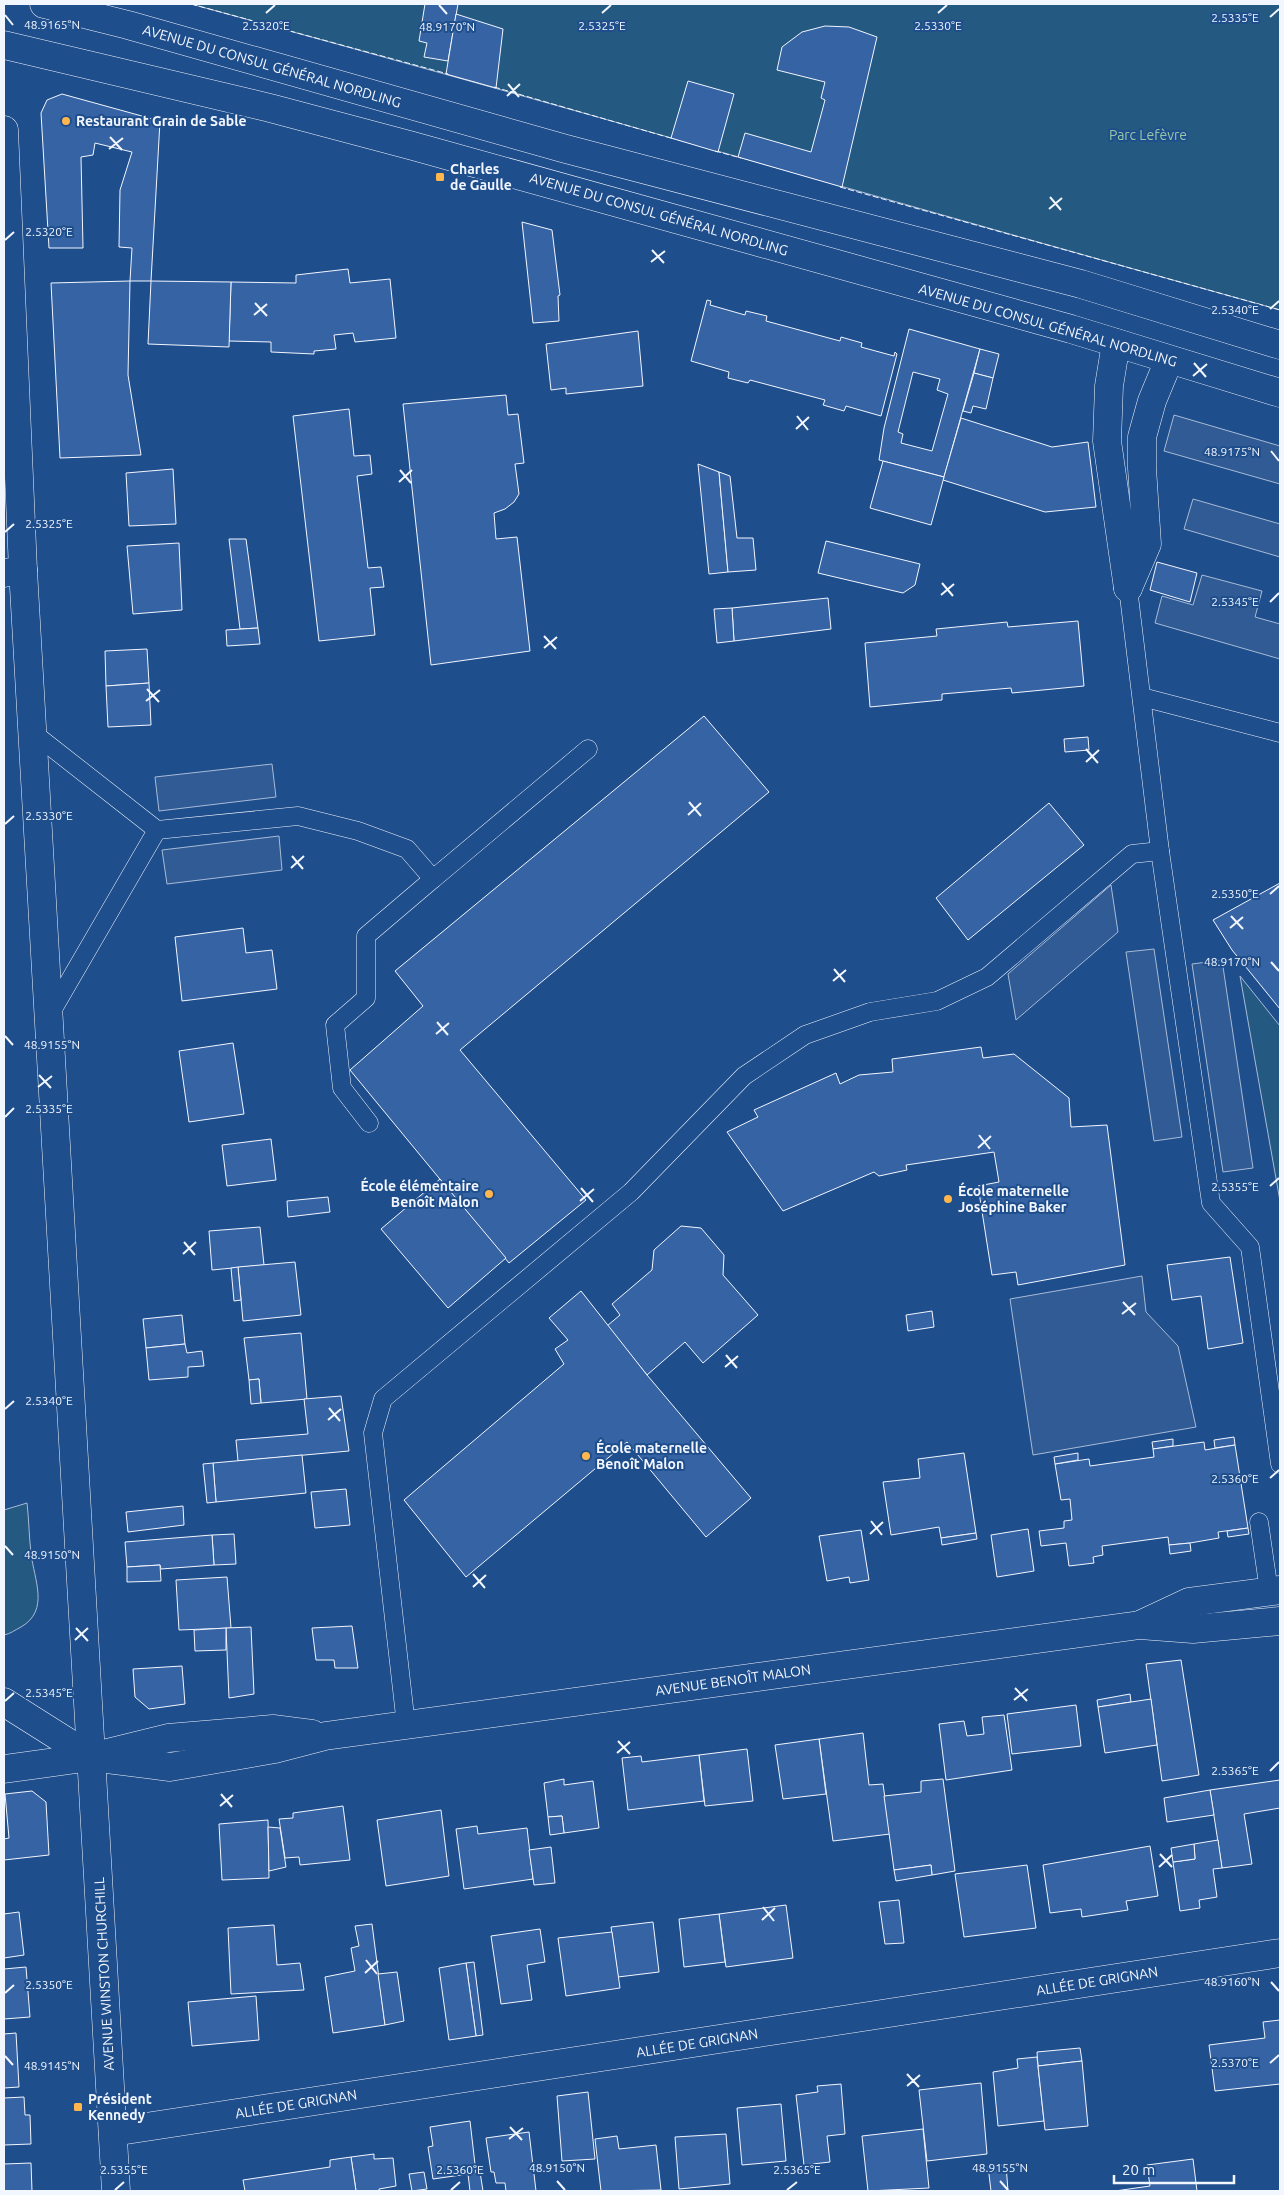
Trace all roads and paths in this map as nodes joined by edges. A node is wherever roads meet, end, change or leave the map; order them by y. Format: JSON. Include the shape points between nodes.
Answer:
{"nodes":[{"id":1,"x":44,"y":4,"type":"edge"},
{"id":2,"x":4,"y":45,"type":"edge"},
{"id":3,"x":4,"y":130,"type":"edge"},
{"id":4,"x":1116,"y":343,"type":"junction"},
{"id":5,"x":1280,"y":345,"type":"edge"},
{"id":6,"x":1169,"y":360,"type":"junction"},
{"id":7,"x":1280,"y":393,"type":"edge"},
{"id":8,"x":14,"y":571,"type":"edge"},
{"id":9,"x":1128,"y":588,"type":"junction"},
{"id":10,"x":1142,"y":697,"type":"junction"},
{"id":11,"x":32,"y":732,"type":"junction"},
{"id":12,"x":1280,"y":733,"type":"edge"},
{"id":13,"x":588,"y":749,"type":"dead end"},
{"id":14,"x":156,"y":830,"type":"junction"},
{"id":15,"x":1160,"y":851,"type":"junction"},
{"id":16,"x":433,"y":879,"type":"junction"},
{"id":17,"x":49,"y":1016,"type":"junction"},
{"id":18,"x":369,"y":1123,"type":"dead end"},
{"id":19,"x":1280,"y":1464,"type":"edge"},
{"id":20,"x":1259,"y":1522,"type":"dead end"},
{"id":21,"x":1274,"y":1590,"type":"edge"},
{"id":22,"x":1280,"y":1621,"type":"edge"},
{"id":23,"x":1140,"y":1625,"type":"junction"},
{"id":24,"x":4,"y":1702,"type":"edge"},
{"id":25,"x":406,"y":1725,"type":"junction"},
{"id":26,"x":91,"y":1757,"type":"junction"},
{"id":27,"x":4,"y":1769,"type":"edge"},
{"id":28,"x":1280,"y":1953,"type":"edge"},
{"id":29,"x":113,"y":2132,"type":"junction"},
{"id":30,"x":116,"y":2191,"type":"edge"}],
"edges":[{"from":1,"to":5,"type":"main road","name":"AVENUE DU CONSUL GÉNÉRAL NORDLING","via":[[575,152],[1081,284]]},
{"from":2,"to":4,"type":"main road","name":"AVENUE DU CONSUL GÉNÉRAL NORDLING","via":[[403,143]]},
{"from":3,"to":8,"type":"main road","name":"AVENUE WINSTON CHURCHILL"},
{"from":4,"to":6,"type":"main road","name":"AVENUE DU CONSUL GÉNÉRAL NORDLING"},
{"from":4,"to":9,"type":"main road","via":[[1109,386],[1107,442]]},
{"from":6,"to":7,"type":"main road","name":"AVENUE DU CONSUL GÉNÉRAL NORDLING"},
{"from":6,"to":9,"type":"main road","via":[[1152,401],[1142,438],[1147,544]]},
{"from":8,"to":11,"type":"main road","name":"AVENUE WINSTON CHURCHILL"},
{"from":9,"to":10,"type":"lane"},
{"from":10,"to":12,"type":"lane"},
{"from":10,"to":15,"type":"lane"},
{"from":11,"to":14,"type":"lane"},
{"from":11,"to":17,"type":"main road","name":"AVENUE WINSTON CHURCHILL"},
{"from":13,"to":16,"type":"lane"},
{"from":14,"to":16,"type":"lane","via":[[298,816],[358,831],[407,849]]},
{"from":14,"to":17,"type":"lane"},
{"from":15,"to":19,"type":"lane","via":[[1212,1203],[1250,1247]]},
{"from":15,"to":25,"type":"lane","via":[[1132,854],[987,977],[937,1001],[870,1012],[805,1035],[744,1076],[631,1192],[383,1399],[373,1433]]},
{"from":16,"to":18,"type":"lane","via":[[366,936],[366,998],[336,1025],[342,1088]]},
{"from":17,"to":26,"type":"main road","name":"AVENUE WINSTON CHURCHILL"},
{"from":20,"to":21,"type":"lane"},
{"from":21,"to":23,"type":"main road","name":"AVENUE BENOÎT MALON","via":[[1189,1602]]},
{"from":22,"to":23,"type":"main road","name":"AVENUE BENOÎT MALON","via":[[1193,1629]]},
{"from":23,"to":25,"type":"main road","name":"AVENUE BENOÎT MALON"},
{"from":24,"to":26,"type":"main road"},
{"from":25,"to":26,"type":"main road","name":"AVENUE BENOÎT MALON","via":[[325,1736],[273,1729],[187,1736]]},
{"from":26,"to":27,"type":"main road","name":"AVENUE BENOÎT MALON"},
{"from":26,"to":29,"type":"main road","name":"AVENUE WINSTON CHURCHILL"},
{"from":28,"to":29,"type":"main road","name":"ALLÉE DE GRIGNAN"},
{"from":29,"to":30,"type":"main road","name":"AVENUE WINSTON CHURCHILL"}]}
